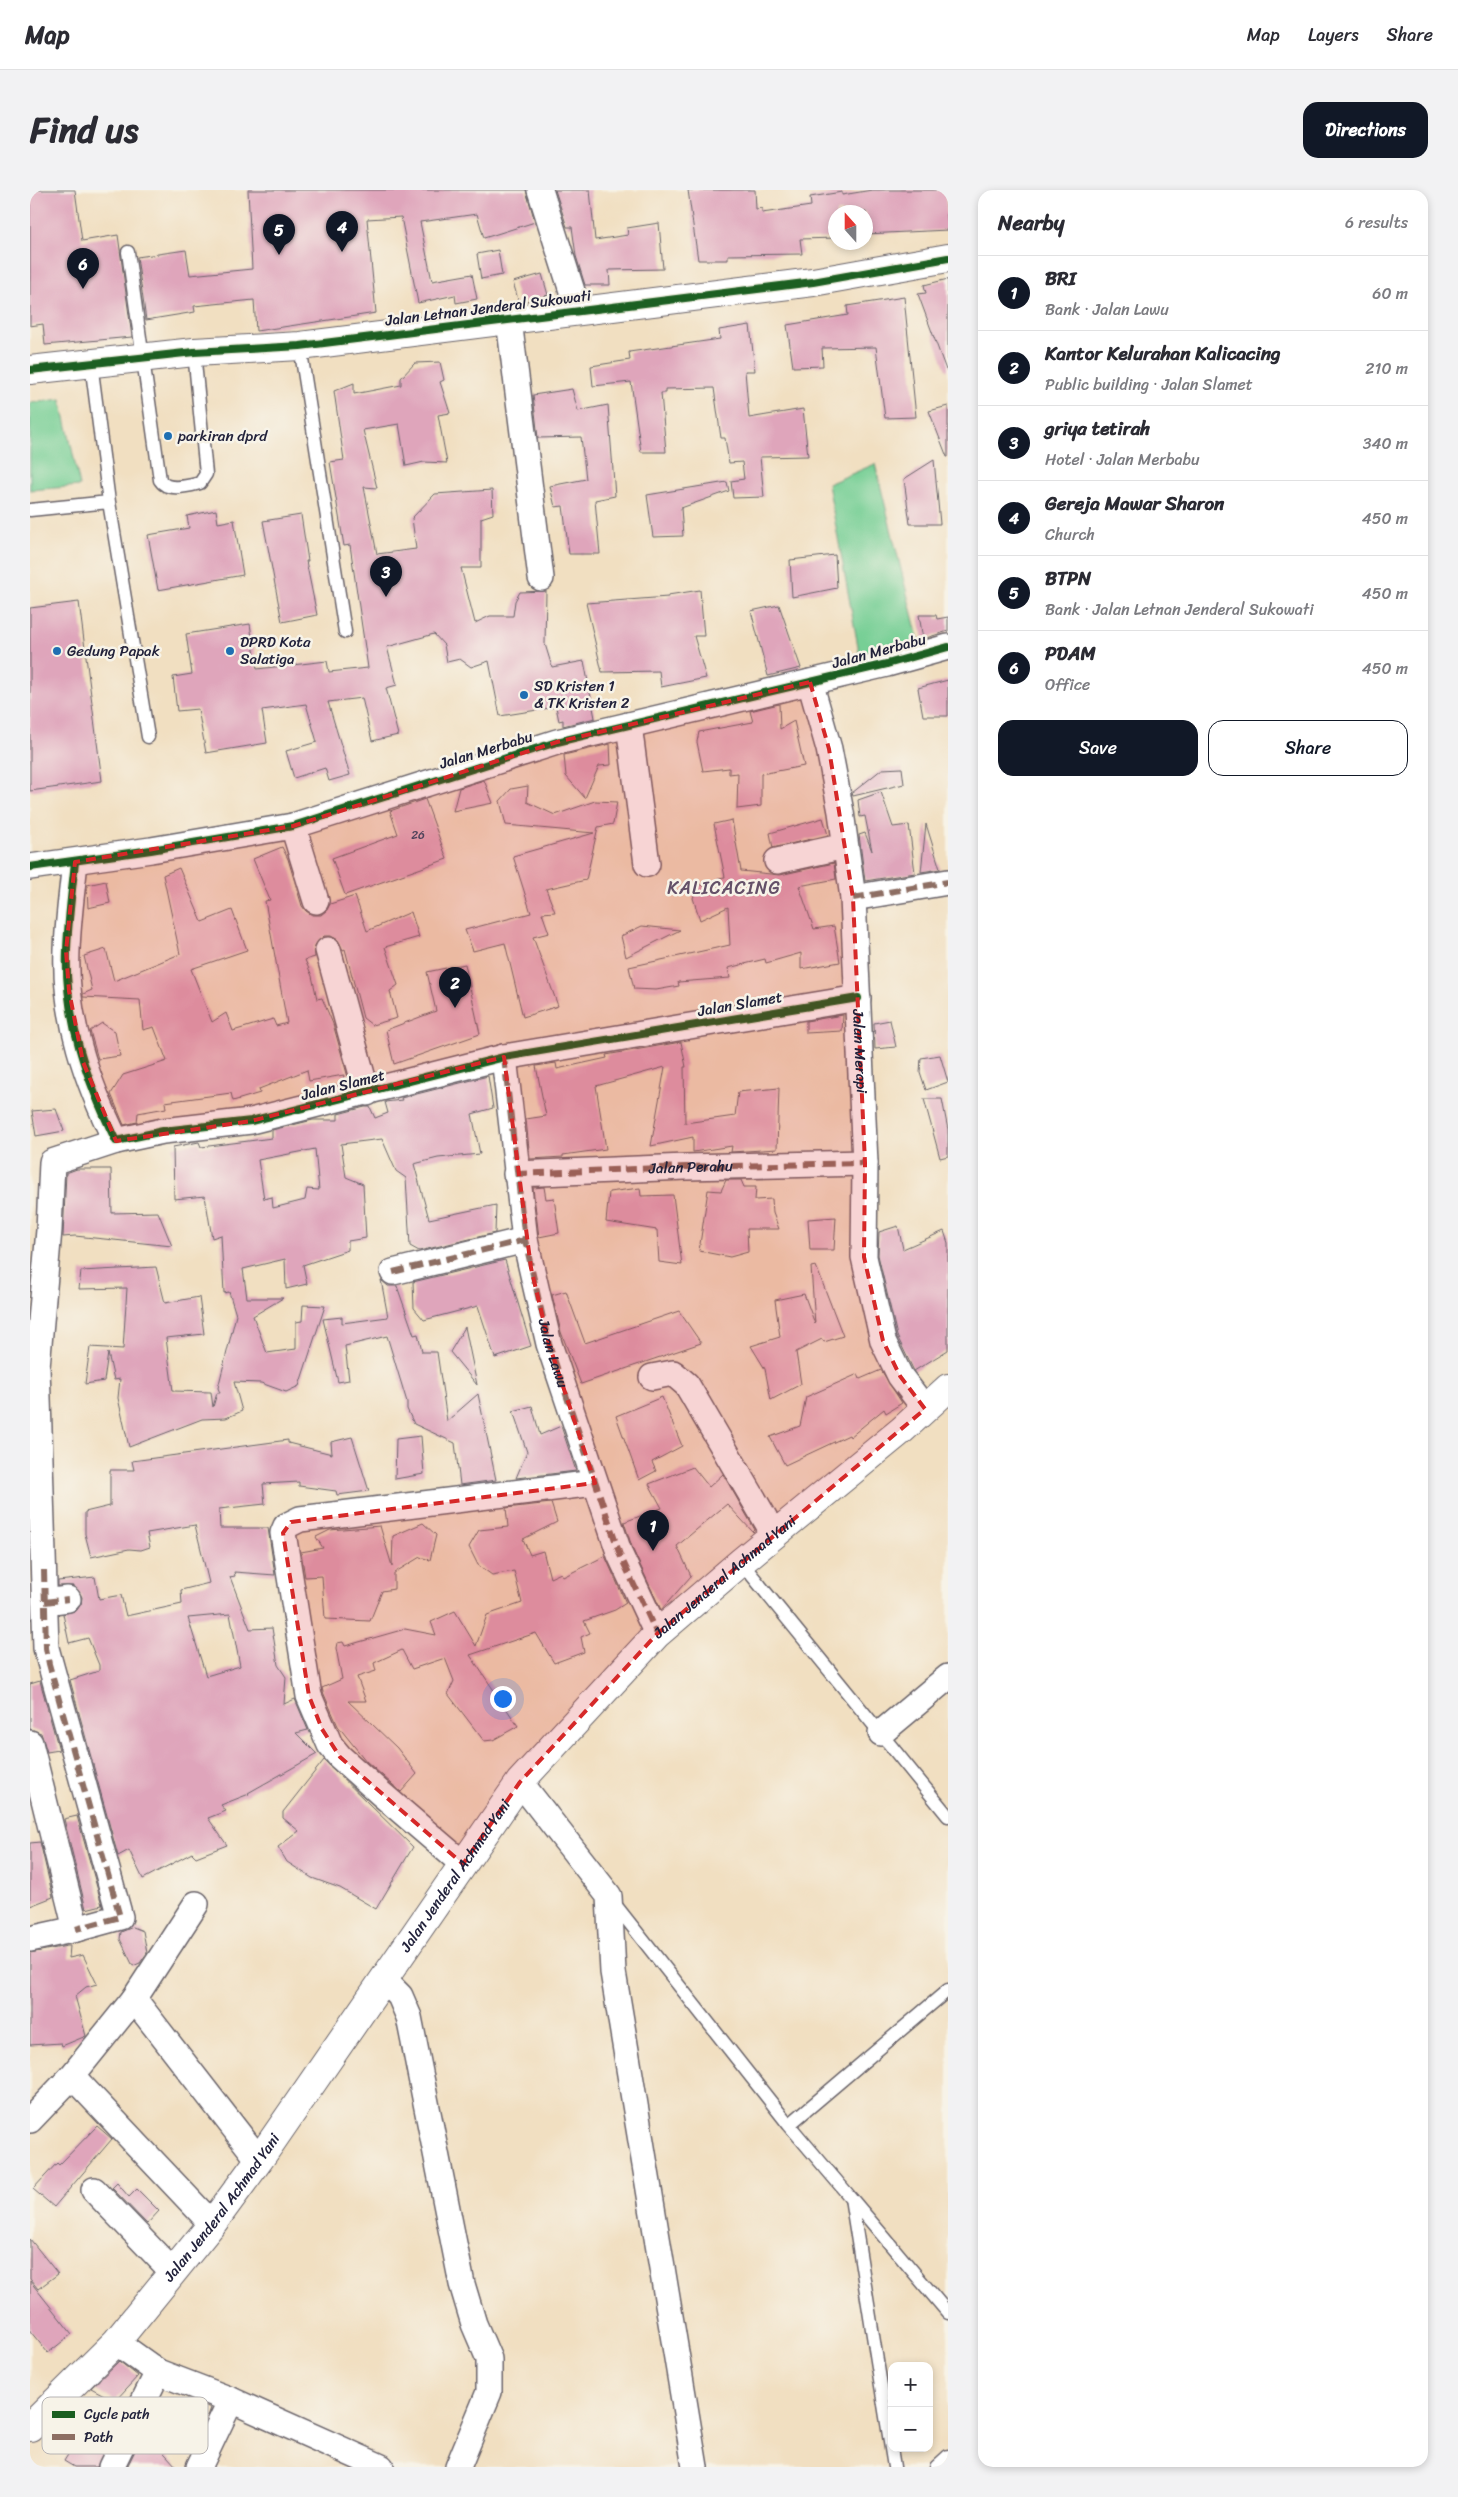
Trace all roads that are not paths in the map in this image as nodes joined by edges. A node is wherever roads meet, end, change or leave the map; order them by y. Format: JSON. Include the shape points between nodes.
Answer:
{"nodes":[{"id":1,"x":540,"y":190,"type":"edge"},
{"id":2,"x":128,"y":252,"type":"dead end"},
{"id":3,"x":948,"y":258,"type":"edge"},
{"id":4,"x":578,"y":310,"type":"junction"},
{"id":5,"x":509,"y":320,"type":"junction"},
{"id":6,"x":300,"y":346,"type":"junction"},
{"id":7,"x":194,"y":352,"type":"junction"},
{"id":8,"x":144,"y":358,"type":"junction"},
{"id":9,"x":91,"y":363,"type":"junction"},
{"id":10,"x":30,"y":370,"type":"edge"},
{"id":11,"x":109,"y":502,"type":"junction"},
{"id":12,"x":30,"y":510,"type":"edge"},
{"id":13,"x":541,"y":578,"type":"dead end"},
{"id":14,"x":345,"y":632,"type":"dead end"},
{"id":15,"x":948,"y":647,"type":"edge"},
{"id":16,"x":810,"y":682,"type":"junction"},
{"id":17,"x":629,"y":725,"type":"junction"},
{"id":18,"x":148,"y":737,"type":"dead end"},
{"id":19,"x":293,"y":826,"type":"junction"},
{"id":20,"x":845,"y":846,"type":"junction"},
{"id":21,"x":777,"y":861,"type":"dead end"},
{"id":22,"x":75,"y":862,"type":"junction"},
{"id":23,"x":647,"y":864,"type":"dead end"},
{"id":24,"x":30,"y":867,"type":"edge"},
{"id":25,"x":948,"y":882,"type":"edge"},
{"id":26,"x":852,"y":898,"type":"junction"},
{"id":27,"x":316,"y":901,"type":"dead end"},
{"id":28,"x":328,"y":950,"type":"dead end"},
{"id":29,"x":858,"y":998,"type":"junction"},
{"id":30,"x":504,"y":1057,"type":"junction"},
{"id":31,"x":367,"y":1093,"type":"junction"},
{"id":32,"x":116,"y":1141,"type":"junction"},
{"id":33,"x":41,"y":1163,"type":"edge"},
{"id":34,"x":865,"y":1163,"type":"junction"},
{"id":35,"x":516,"y":1174,"type":"junction"},
{"id":36,"x":525,"y":1240,"type":"junction"},
{"id":37,"x":393,"y":1272,"type":"dead end"},
{"id":38,"x":652,"y":1377,"type":"dead end"},
{"id":39,"x":948,"y":1388,"type":"edge"},
{"id":40,"x":925,"y":1409,"type":"junction"},
{"id":41,"x":34,"y":1435,"type":"edge"},
{"id":42,"x":595,"y":1483,"type":"junction"},
{"id":43,"x":774,"y":1534,"type":"junction"},
{"id":44,"x":741,"y":1562,"type":"junction"},
{"id":45,"x":37,"y":1570,"type":"edge"},
{"id":46,"x":657,"y":1634,"type":"junction"},
{"id":47,"x":948,"y":1677,"type":"edge"},
{"id":48,"x":881,"y":1733,"type":"junction"},
{"id":49,"x":30,"y":1743,"type":"edge"},
{"id":50,"x":520,"y":1782,"type":"junction"},
{"id":51,"x":948,"y":1816,"type":"edge"},
{"id":52,"x":463,"y":1864,"type":"junction"},
{"id":53,"x":608,"y":1896,"type":"junction"},
{"id":54,"x":196,"y":1904,"type":"dead end"},
{"id":55,"x":76,"y":1929,"type":"junction"},
{"id":56,"x":30,"y":1939,"type":"edge"},
{"id":57,"x":384,"y":1980,"type":"junction"},
{"id":58,"x":948,"y":1990,"type":"edge"},
{"id":59,"x":134,"y":1999,"type":"junction"},
{"id":60,"x":72,"y":2076,"type":"junction"},
{"id":61,"x":30,"y":2120,"type":"edge"},
{"id":62,"x":790,"y":2125,"type":"junction"},
{"id":63,"x":259,"y":2160,"type":"junction"},
{"id":64,"x":94,"y":2190,"type":"dead end"},
{"id":65,"x":851,"y":2198,"type":"junction"},
{"id":66,"x":212,"y":2224,"type":"junction"},
{"id":67,"x":172,"y":2271,"type":"junction"},
{"id":68,"x":948,"y":2313,"type":"edge"},
{"id":69,"x":116,"y":2342,"type":"junction"},
{"id":70,"x":158,"y":2372,"type":"junction"},
{"id":71,"x":60,"y":2397,"type":"edge"},
{"id":72,"x":145,"y":2397,"type":"edge"},
{"id":73,"x":231,"y":2400,"type":"junction"},
{"id":74,"x":42,"y":2415,"type":"edge"},
{"id":75,"x":30,"y":2427,"type":"edge"},
{"id":76,"x":208,"y":2448,"type":"edge"},
{"id":77,"x":117,"y":2454,"type":"edge"},
{"id":78,"x":205,"y":2454,"type":"edge"},
{"id":79,"x":948,"y":2456,"type":"edge"},
{"id":80,"x":110,"y":2467,"type":"edge"},
{"id":81,"x":199,"y":2467,"type":"edge"},
{"id":82,"x":380,"y":2467,"type":"edge"},
{"id":83,"x":458,"y":2467,"type":"edge"},
{"id":84,"x":695,"y":2467,"type":"edge"},
{"id":85,"x":894,"y":2467,"type":"edge"},
{"id":86,"x":936,"y":2467,"type":"edge"}],
"edges":[{"from":1,"to":4,"type":"street"},
{"from":2,"to":8,"type":"lane"},
{"from":3,"to":4,"type":"main road","name":"Jalan Letnan Jenderal Sukowati","via":[[814,282]]},
{"from":4,"to":5,"type":"main road","name":"Jalan Letnan Jenderal Sukowati"},
{"from":5,"to":6,"type":"main road","name":"Jalan Letnan Jenderal Sukowati"},
{"from":5,"to":13,"type":"street"},
{"from":6,"to":7,"type":"main road","name":"Jalan Letnan Jenderal Sukowati"},
{"from":6,"to":14,"type":"lane"},
{"from":7,"to":8,"type":"main road","name":"Jalan Letnan Jenderal Sukowati"},
{"from":7,"to":8,"type":"lane","via":[[206,474],[200,483],[169,488],[160,480]]},
{"from":8,"to":9,"type":"main road","name":"Jalan Letnan Jenderal Sukowati"},
{"from":9,"to":10,"type":"main road","name":"Jalan Letnan Jenderal Sukowati"},
{"from":9,"to":11,"type":"lane"},
{"from":11,"to":12,"type":"lane"},
{"from":11,"to":18,"type":"lane"},
{"from":15,"to":16,"type":"street","name":"Jalan Merbabu"},
{"from":16,"to":17,"type":"street","name":"Jalan Merbabu"},
{"from":16,"to":20,"type":"street","name":"Jalan Merapi","via":[[829,749]]},
{"from":17,"to":19,"type":"street","name":"Jalan Merbabu","via":[[557,742]]},
{"from":17,"to":23,"type":"street"},
{"from":19,"to":22,"type":"street","name":"Jalan Merbabu"},
{"from":19,"to":27,"type":"street"},
{"from":20,"to":21,"type":"street"},
{"from":20,"to":26,"type":"street","name":"Jalan Merapi"},
{"from":22,"to":24,"type":"street","name":"Jalan Merbabu"},
{"from":22,"to":32,"type":"street","via":[[66,951],[69,991],[83,1062],[95,1098]]},
{"from":25,"to":26,"type":"street"},
{"from":26,"to":29,"type":"street","name":"Jalan Merapi"},
{"from":28,"to":31,"type":"street"},
{"from":29,"to":30,"type":"street","name":"Jalan Slamet"},
{"from":29,"to":34,"type":"street","name":"Jalan Merapi"},
{"from":30,"to":31,"type":"street","name":"Jalan Slamet"},
{"from":30,"to":35,"type":"street","name":"Jalan Lawu"},
{"from":31,"to":32,"type":"street","name":"Jalan Slamet","via":[[251,1121],[163,1131]]},
{"from":32,"to":33,"type":"street","name":"Jalan Slamet"},
{"from":33,"to":41,"type":"street","via":[[48,1240]]},
{"from":34,"to":35,"type":"street","name":"Jalan Perahu"},
{"from":34,"to":40,"type":"street","name":"Jalan Merapi","via":[[864,1257],[876,1316],[890,1358]]},
{"from":35,"to":36,"type":"street","name":"Jalan Lawu"},
{"from":36,"to":37,"type":"street"},
{"from":36,"to":42,"type":"street","name":"Jalan Lawu","via":[[548,1344]]},
{"from":38,"to":43,"type":"street","via":[[673,1373],[687,1385]]},
{"from":39,"to":40,"type":"main road","name":"Jalan Jenderal Achmad Yani"},
{"from":40,"to":43,"type":"main road","name":"Jalan Jenderal Achmad Yani"},
{"from":41,"to":45,"type":"street"},
{"from":42,"to":46,"type":"street","name":"Jalan Lawu","via":[[620,1555]]},
{"from":42,"to":52,"type":"street","via":[[300,1518],[286,1526],[283,1533],[309,1696],[330,1745]]},
{"from":43,"to":44,"type":"main road","name":"Jalan Jenderal Achmad Yani"},
{"from":44,"to":46,"type":"main road","name":"Jalan Jenderal Achmad Yani"},
{"from":44,"to":48,"type":"lane"},
{"from":45,"to":55,"type":"street","via":[[57,1600],[46,1648],[49,1664],[120,1917]]},
{"from":46,"to":50,"type":"main road","name":"Jalan Jenderal Achmad Yani"},
{"from":47,"to":48,"type":"street"},
{"from":48,"to":51,"type":"lane"},
{"from":49,"to":55,"type":"street"},
{"from":50,"to":52,"type":"main road","name":"Jalan Jenderal Achmad Yani"},
{"from":50,"to":53,"type":"street"},
{"from":52,"to":57,"type":"main road","name":"Jalan Jenderal Achmad Yani"},
{"from":53,"to":62,"type":"lane"},
{"from":53,"to":84,"type":"street","via":[[613,1972]]},
{"from":54,"to":59,"type":"street"},
{"from":55,"to":56,"type":"street"},
{"from":57,"to":63,"type":"main road","name":"Jalan Jenderal Achmad Yani"},
{"from":57,"to":83,"type":"street","via":[[400,1996],[409,2017],[462,2284],[489,2359],[489,2392]]},
{"from":58,"to":62,"type":"lane"},
{"from":59,"to":60,"type":"street"},
{"from":59,"to":63,"type":"street"},
{"from":60,"to":61,"type":"street"},
{"from":60,"to":66,"type":"street"},
{"from":62,"to":65,"type":"lane"},
{"from":63,"to":66,"type":"main road","name":"Jalan Jenderal Achmad Yani"},
{"from":64,"to":67,"type":"street"},
{"from":65,"to":68,"type":"lane"},
{"from":65,"to":85,"type":"lane"},
{"from":66,"to":67,"type":"main road","name":"Jalan Jenderal Achmad Yani"},
{"from":67,"to":69,"type":"main road","name":"Jalan Jenderal Achmad Yani"},
{"from":69,"to":70,"type":"street"},
{"from":69,"to":71,"type":"main road","name":"Jalan Jenderal Achmad Yani"},
{"from":70,"to":72,"type":"street"},
{"from":70,"to":73,"type":"street"},
{"from":73,"to":76,"type":"street"},
{"from":73,"to":82,"type":"street"},
{"from":74,"to":75,"type":"main road","name":"Jalan Jenderal Achmad Yani"},
{"from":77,"to":80,"type":"street"},
{"from":78,"to":81,"type":"street"},
{"from":79,"to":86,"type":"lane"}]}
